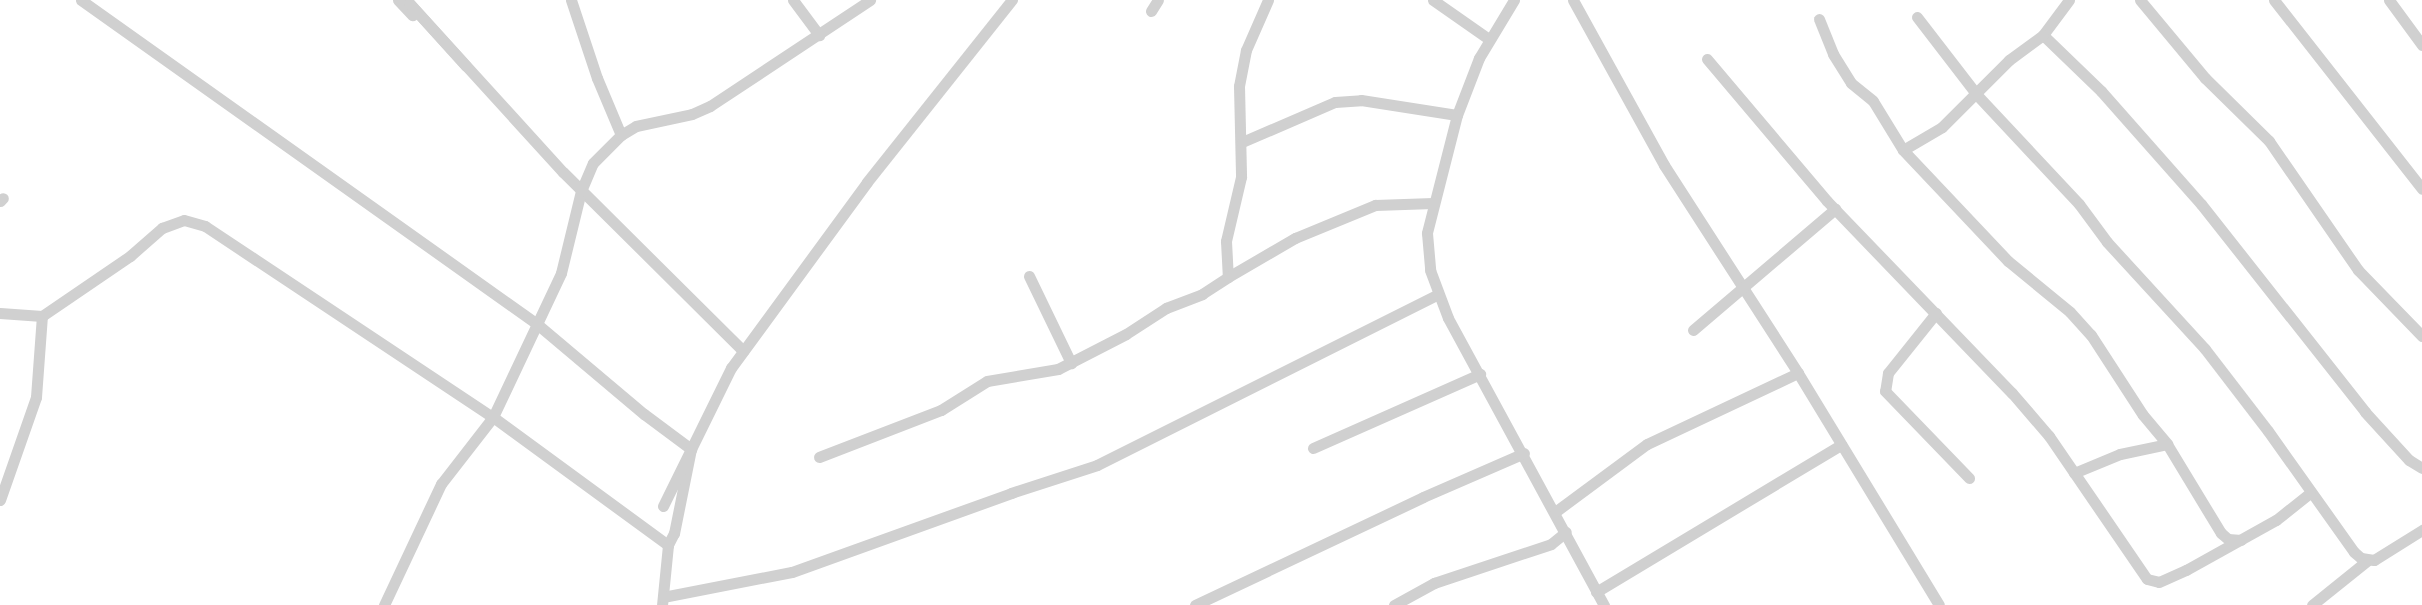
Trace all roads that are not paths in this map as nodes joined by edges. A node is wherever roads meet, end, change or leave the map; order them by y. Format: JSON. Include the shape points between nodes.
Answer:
{"nodes":[{"id":1,"x":82,"y":0,"type":"edge"},
{"id":2,"x":572,"y":0,"type":"edge"},
{"id":3,"x":793,"y":0,"type":"edge"},
{"id":4,"x":870,"y":0,"type":"edge"},
{"id":5,"x":1012,"y":0,"type":"edge"},
{"id":6,"x":1158,"y":0,"type":"edge"},
{"id":7,"x":1268,"y":0,"type":"edge"},
{"id":8,"x":1433,"y":0,"type":"edge"},
{"id":9,"x":1514,"y":0,"type":"edge"},
{"id":10,"x":1572,"y":0,"type":"edge"},
{"id":11,"x":2069,"y":0,"type":"edge"},
{"id":12,"x":2140,"y":0,"type":"edge"},
{"id":13,"x":2274,"y":0,"type":"edge"},
{"id":14,"x":2389,"y":0,"type":"edge"},
{"id":15,"x":403,"y":1,"type":"edge"},
{"id":16,"x":1151,"y":11,"type":"dead end"},
{"id":17,"x":1917,"y":17,"type":"dead end"},
{"id":18,"x":1819,"y":19,"type":"dead end"},
{"id":19,"x":818,"y":35,"type":"junction"},
{"id":20,"x":2043,"y":35,"type":"junction"},
{"id":21,"x":1489,"y":39,"type":"junction"},
{"id":22,"x":2422,"y":45,"type":"edge"},
{"id":23,"x":1707,"y":59,"type":"dead end"},
{"id":24,"x":466,"y":66,"type":"dead end"},
{"id":25,"x":1977,"y":95,"type":"junction"},
{"id":26,"x":1457,"y":115,"type":"junction"},
{"id":27,"x":621,"y":135,"type":"junction"},
{"id":28,"x":1242,"y":142,"type":"junction"},
{"id":29,"x":1903,"y":150,"type":"junction"},
{"id":30,"x":2422,"y":189,"type":"edge"},
{"id":31,"x":581,"y":191,"type":"junction"},
{"id":32,"x":1433,"y":203,"type":"junction"},
{"id":33,"x":1835,"y":209,"type":"junction"},
{"id":34,"x":205,"y":226,"type":"junction"},
{"id":35,"x":266,"y":274,"type":"dead end"},
{"id":36,"x":1029,"y":276,"type":"dead end"},
{"id":37,"x":1228,"y":277,"type":"junction"},
{"id":38,"x":1743,"y":286,"type":"junction"},
{"id":39,"x":1437,"y":294,"type":"junction"},
{"id":40,"x":0,"y":313,"type":"edge"},
{"id":41,"x":1936,"y":313,"type":"junction"},
{"id":42,"x":42,"y":316,"type":"junction"},
{"id":43,"x":537,"y":324,"type":"junction"},
{"id":44,"x":1694,"y":330,"type":"dead end"},
{"id":45,"x":2422,"y":336,"type":"edge"},
{"id":46,"x":743,"y":351,"type":"junction"},
{"id":47,"x":1071,"y":363,"type":"junction"},
{"id":48,"x":1798,"y":373,"type":"junction"},
{"id":49,"x":1480,"y":374,"type":"junction"},
{"id":50,"x":493,"y":417,"type":"junction"},
{"id":51,"x":2167,"y":444,"type":"junction"},
{"id":52,"x":1842,"y":445,"type":"junction"},
{"id":53,"x":1313,"y":448,"type":"dead end"},
{"id":54,"x":1524,"y":453,"type":"junction"},
{"id":55,"x":819,"y":457,"type":"dead end"},
{"id":56,"x":2422,"y":468,"type":"edge"},
{"id":57,"x":2074,"y":473,"type":"dead end"},
{"id":58,"x":1969,"y":478,"type":"dead end"},
{"id":59,"x":2310,"y":493,"type":"junction"},
{"id":60,"x":0,"y":500,"type":"edge"},
{"id":61,"x":663,"y":506,"type":"dead end"},
{"id":62,"x":1555,"y":512,"type":"junction"},
{"id":63,"x":2422,"y":530,"type":"edge"},
{"id":64,"x":1566,"y":532,"type":"junction"},
{"id":65,"x":2240,"y":540,"type":"junction"},
{"id":66,"x":668,"y":545,"type":"junction"},
{"id":67,"x":2368,"y":560,"type":"junction"},
{"id":68,"x":1596,"y":592,"type":"junction"},
{"id":69,"x":663,"y":601,"type":"edge"},
{"id":70,"x":384,"y":605,"type":"edge"},
{"id":71,"x":1195,"y":605,"type":"edge"},
{"id":72,"x":1394,"y":605,"type":"edge"},
{"id":73,"x":1604,"y":605,"type":"edge"},
{"id":74,"x":1938,"y":605,"type":"edge"},
{"id":75,"x":2312,"y":605,"type":"edge"}],
"edges":[{"from":1,"to":43,"type":"street"},
{"from":2,"to":27,"type":"street","via":[[597,78]]},
{"from":3,"to":19,"type":"street"},
{"from":4,"to":19,"type":"street"},
{"from":5,"to":46,"type":"street","via":[[867,182]]},
{"from":6,"to":16,"type":"street"},
{"from":7,"to":28,"type":"street","via":[[1246,50],[1240,86]]},
{"from":8,"to":21,"type":"street"},
{"from":9,"to":21,"type":"street"},
{"from":10,"to":38,"type":"street","via":[[1630,108]]},
{"from":11,"to":20,"type":"street"},
{"from":12,"to":45,"type":"street","via":[[2206,78],[2269,141],[2358,270]]},
{"from":13,"to":30,"type":"street"},
{"from":14,"to":22,"type":"street"},
{"from":15,"to":24,"type":"street"},
{"from":15,"to":31,"type":"street"},
{"from":17,"to":25,"type":"street"},
{"from":18,"to":29,"type":"street","via":[[1833,54],[1851,83],[1873,101]]},
{"from":19,"to":27,"type":"street","via":[[710,106],[692,114],[636,126]]},
{"from":20,"to":25,"type":"street","via":[[2004,64]]},
{"from":20,"to":56,"type":"street","via":[[2101,91],[2201,204],[2365,412],[2408,460]]},
{"from":21,"to":26,"type":"street","via":[[1470,76]]},
{"from":23,"to":33,"type":"street"},
{"from":25,"to":29,"type":"street","via":[[1942,127]]},
{"from":25,"to":59,"type":"street","via":[[2079,204],[2107,242],[2205,349],[2268,431]]},
{"from":26,"to":28,"type":"street","via":[[1361,100],[1335,102]]},
{"from":26,"to":32,"type":"street"},
{"from":27,"to":31,"type":"street","via":[[593,163]]},
{"from":28,"to":37,"type":"street","via":[[1241,176],[1226,241]]},
{"from":29,"to":51,"type":"street","via":[[2008,261],[2086,329],[2143,415]]},
{"from":31,"to":43,"type":"street","via":[[561,273]]},
{"from":31,"to":46,"type":"street"},
{"from":32,"to":37,"type":"street","via":[[1374,205],[1295,238]]},
{"from":32,"to":39,"type":"street","via":[[1427,250]]},
{"from":33,"to":38,"type":"street"},
{"from":33,"to":41,"type":"street"},
{"from":34,"to":35,"type":"street"},
{"from":34,"to":42,"type":"street","via":[[184,220],[162,228],[130,256]]},
{"from":34,"to":50,"type":"street"},
{"from":36,"to":47,"type":"street"},
{"from":37,"to":47,"type":"street","via":[[1202,294],[1166,308]]},
{"from":38,"to":44,"type":"street"},
{"from":38,"to":48,"type":"street"},
{"from":39,"to":49,"type":"street"},
{"from":39,"to":69,"type":"street","via":[[1097,466],[1011,493],[792,572]]},
{"from":40,"to":42,"type":"street"},
{"from":41,"to":58,"type":"street","via":[[1888,373],[1885,390]]},
{"from":41,"to":65,"type":"street","via":[[2049,436],[2147,579],[2153,582],[2170,578]]},
{"from":42,"to":60,"type":"street","via":[[36,397]]},
{"from":43,"to":50,"type":"street"},
{"from":43,"to":66,"type":"street","via":[[691,449],[674,532]]},
{"from":46,"to":61,"type":"street","via":[[731,368]]},
{"from":47,"to":55,"type":"street","via":[[1050,372],[987,381],[941,410]]},
{"from":48,"to":52,"type":"street"},
{"from":48,"to":62,"type":"street","via":[[1647,444]]},
{"from":49,"to":53,"type":"street"},
{"from":49,"to":54,"type":"street"},
{"from":50,"to":66,"type":"street"},
{"from":50,"to":70,"type":"street","via":[[441,484]]},
{"from":51,"to":57,"type":"street","via":[[2120,454]]},
{"from":51,"to":65,"type":"street","via":[[2222,533],[2231,540]]},
{"from":52,"to":68,"type":"street"},
{"from":52,"to":74,"type":"street"},
{"from":54,"to":62,"type":"street"},
{"from":54,"to":71,"type":"street"},
{"from":59,"to":65,"type":"street","via":[[2276,520]]},
{"from":59,"to":67,"type":"street","via":[[2343,540]]},
{"from":62,"to":64,"type":"street"},
{"from":63,"to":67,"type":"street","via":[[2384,556]]},
{"from":64,"to":68,"type":"street"},
{"from":64,"to":72,"type":"street","via":[[1551,544],[1434,582]]},
{"from":66,"to":69,"type":"street"},
{"from":67,"to":75,"type":"street"},
{"from":68,"to":73,"type":"street"}]}
